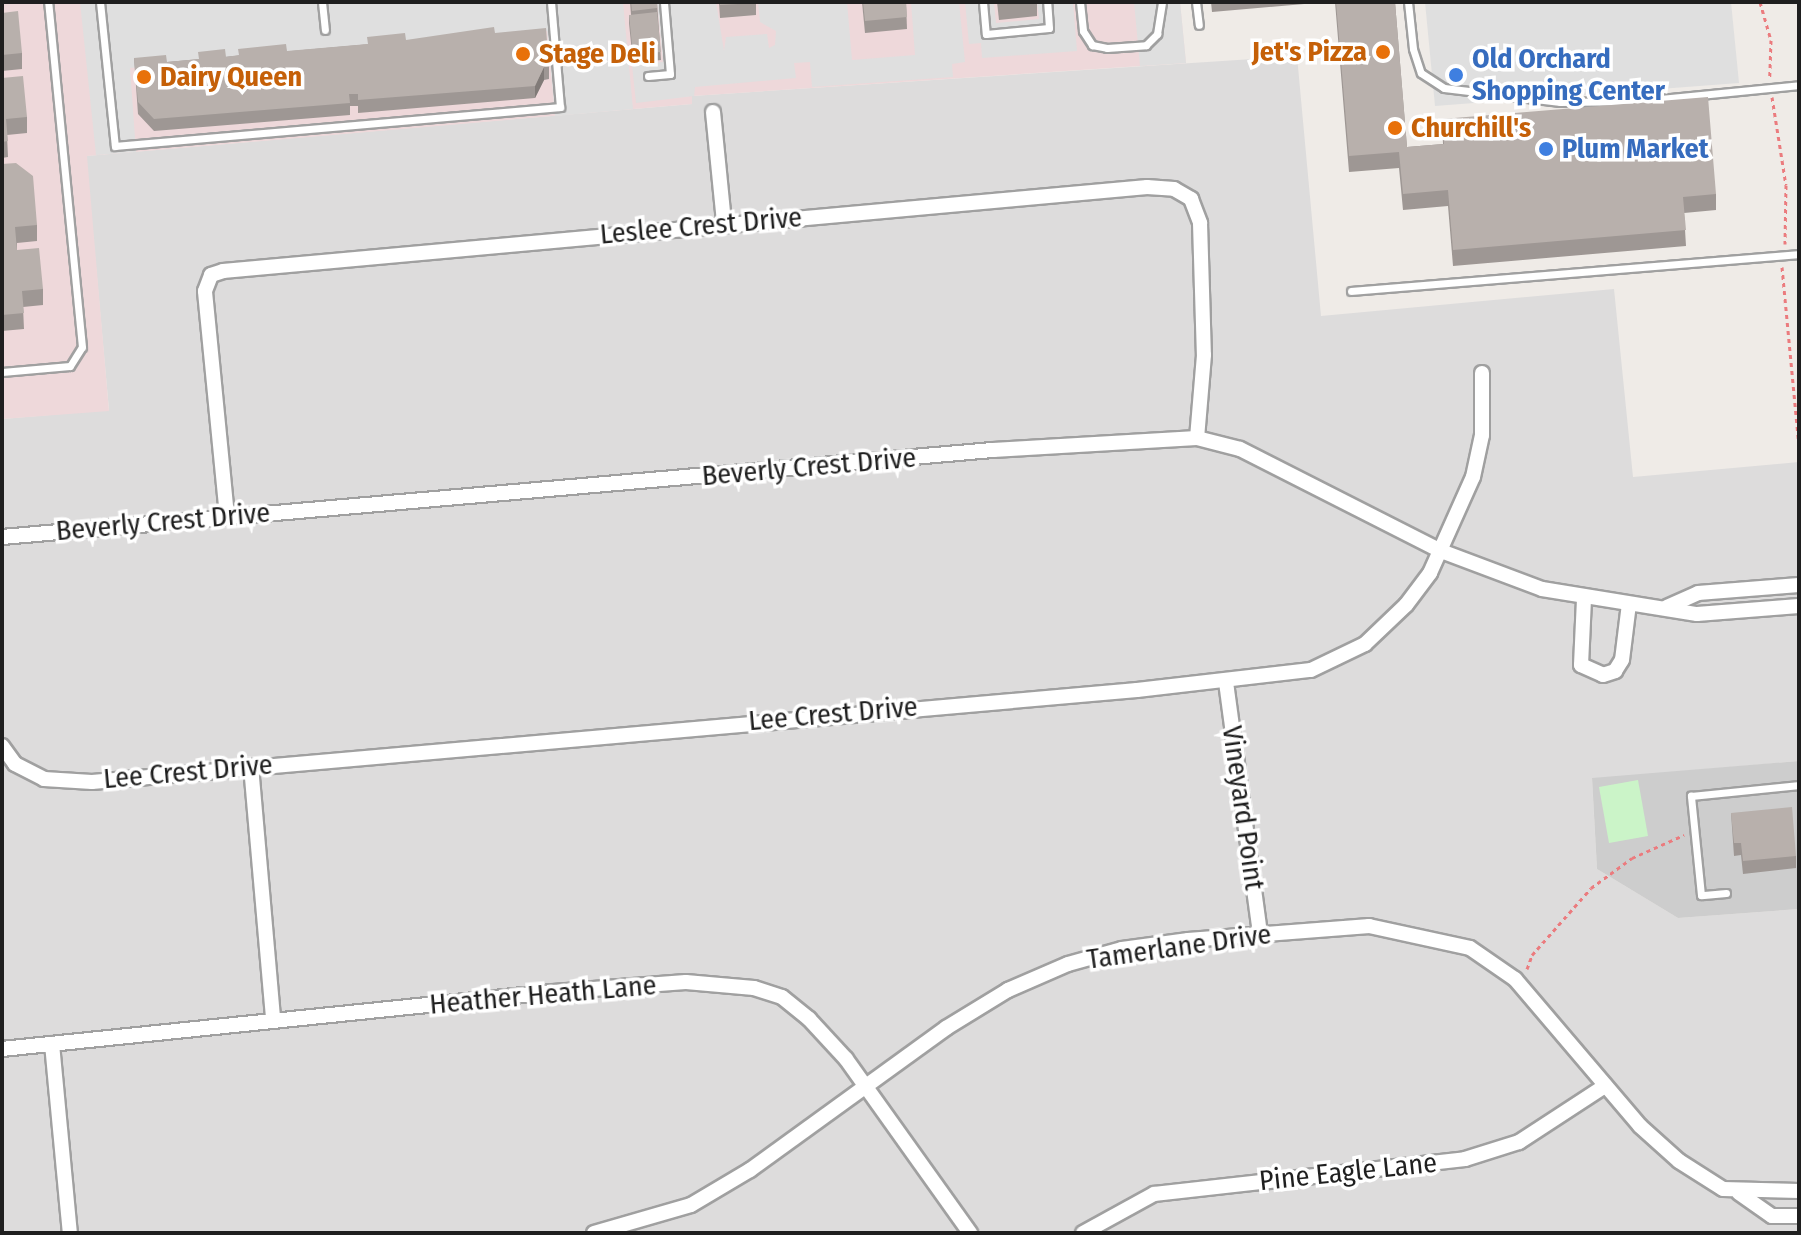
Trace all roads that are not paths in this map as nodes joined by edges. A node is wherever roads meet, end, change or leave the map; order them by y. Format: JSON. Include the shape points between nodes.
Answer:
{"nodes":[{"id":1,"x":48,"y":2,"type":"edge"},
{"id":2,"x":100,"y":2,"type":"edge"},
{"id":3,"x":322,"y":2,"type":"edge"},
{"id":4,"x":551,"y":2,"type":"edge"},
{"id":5,"x":664,"y":2,"type":"edge"},
{"id":6,"x":983,"y":2,"type":"edge"},
{"id":7,"x":1047,"y":2,"type":"edge"},
{"id":8,"x":1080,"y":2,"type":"edge"},
{"id":9,"x":1162,"y":2,"type":"edge"},
{"id":10,"x":1196,"y":2,"type":"edge"},
{"id":11,"x":1408,"y":2,"type":"edge"},
{"id":12,"x":1199,"y":25,"type":"dead end"},
{"id":13,"x":325,"y":30,"type":"dead end"},
{"id":14,"x":648,"y":76,"type":"dead end"},
{"id":15,"x":1799,"y":85,"type":"edge"},
{"id":16,"x":713,"y":112,"type":"dead end"},
{"id":17,"x":724,"y":222,"type":"junction"},
{"id":18,"x":1799,"y":254,"type":"edge"},
{"id":19,"x":1351,"y":291,"type":"dead end"},
{"id":20,"x":2,"y":372,"type":"edge"},
{"id":21,"x":1482,"y":373,"type":"dead end"},
{"id":22,"x":1197,"y":438,"type":"junction"},
{"id":23,"x":227,"y":516,"type":"junction"},
{"id":24,"x":2,"y":537,"type":"edge"},
{"id":25,"x":1441,"y":551,"type":"junction"},
{"id":26,"x":1799,"y":585,"type":"edge"},
{"id":27,"x":1752,"y":588,"type":"junction"},
{"id":28,"x":1584,"y":599,"type":"junction"},
{"id":29,"x":1629,"y":604,"type":"junction"},
{"id":30,"x":1799,"y":606,"type":"edge"},
{"id":31,"x":1667,"y":607,"type":"junction"},
{"id":32,"x":1754,"y":609,"type":"junction"},
{"id":33,"x":1226,"y":682,"type":"junction"},
{"id":34,"x":2,"y":746,"type":"edge"},
{"id":35,"x":251,"y":766,"type":"junction"},
{"id":36,"x":1799,"y":785,"type":"edge"},
{"id":37,"x":1726,"y":893,"type":"dead end"},
{"id":38,"x":1260,"y":933,"type":"junction"},
{"id":39,"x":273,"y":1020,"type":"junction"},
{"id":40,"x":52,"y":1044,"type":"junction"},
{"id":41,"x":2,"y":1049,"type":"edge"},
{"id":42,"x":1605,"y":1086,"type":"junction"},
{"id":43,"x":866,"y":1087,"type":"junction"},
{"id":44,"x":1799,"y":1191,"type":"edge"},
{"id":45,"x":1739,"y":1193,"type":"junction"},
{"id":46,"x":1799,"y":1216,"type":"edge"},
{"id":47,"x":70,"y":1233,"type":"edge"},
{"id":48,"x":594,"y":1233,"type":"edge"},
{"id":49,"x":970,"y":1233,"type":"edge"},
{"id":50,"x":1083,"y":1233,"type":"edge"}],
"edges":[{"from":1,"to":20,"type":"lane","via":[[82,347],[70,366]]},
{"from":2,"to":4,"type":"lane","via":[[115,146],[560,107]]},
{"from":3,"to":13,"type":"lane"},
{"from":5,"to":14,"type":"lane","via":[[670,74]]},
{"from":6,"to":7,"type":"lane","via":[[986,34],[1049,28]]},
{"from":8,"to":9,"type":"lane","via":[[1083,31],[1092,45],[1107,48],[1146,45],[1157,34]]},
{"from":10,"to":12,"type":"lane"},
{"from":11,"to":15,"type":"lane","via":[[1421,73],[1444,88],[1560,102],[1640,101]]},
{"from":16,"to":17,"type":"street"},
{"from":17,"to":22,"type":"street","name":"Leslee Crest Drive","via":[[1174,189],[1191,199],[1200,223],[1204,355]]},
{"from":17,"to":23,"type":"street","name":"Leslee Crest Drive","via":[[245,267],[211,275],[206,309]]},
{"from":18,"to":19,"type":"lane"},
{"from":21,"to":25,"type":"street","name":"Lee Crest Drive","via":[[1482,435],[1473,477]]},
{"from":22,"to":23,"type":"street","name":"Beverly Crest Drive","via":[[993,450]]},
{"from":22,"to":25,"type":"street","name":"Beverly Crest Drive","via":[[1240,449]]},
{"from":23,"to":24,"type":"street","name":"Beverly Crest Drive"},
{"from":25,"to":28,"type":"street","name":"Beverly Crest Drive"},
{"from":25,"to":33,"type":"street","name":"Lee Crest Drive","via":[[1406,605],[1365,644],[1311,670]]},
{"from":26,"to":27,"type":"street","name":"Beverly Crest Drive"},
{"from":27,"to":31,"type":"street","name":"Beverly Crest Drive","via":[[1698,593]]},
{"from":27,"to":32,"type":"street"},
{"from":28,"to":29,"type":"street","name":"Beverly Crest Drive"},
{"from":28,"to":29,"type":"street","via":[[1581,665],[1603,675],[1615,671],[1627,646]]},
{"from":29,"to":31,"type":"street","name":"Beverly Crest Drive"},
{"from":30,"to":32,"type":"street","name":"Beverly Crest Drive"},
{"from":31,"to":32,"type":"street","name":"Beverly Crest Drive","via":[[1697,614]]},
{"from":33,"to":35,"type":"street","name":"Lee Crest Drive"},
{"from":33,"to":38,"type":"street","name":"Vineyard Point"},
{"from":34,"to":35,"type":"street","name":"Lee Crest Drive","via":[[15,764],[44,779],[92,782]]},
{"from":35,"to":39,"type":"street"},
{"from":36,"to":37,"type":"lane","via":[[1691,796],[1701,895]]},
{"from":38,"to":42,"type":"street","name":"Tamerlane Drive","via":[[1369,926],[1470,948],[1516,981]]},
{"from":38,"to":43,"type":"street","name":"Tamerlane Drive","via":[[1122,949],[1068,964],[1008,990],[958,1020]]},
{"from":39,"to":40,"type":"street","name":"Heather Heath Lane"},
{"from":39,"to":43,"type":"street","name":"Heather Heath Lane","via":[[718,982],[782,997],[809,1019]]},
{"from":40,"to":41,"type":"street","name":"Heather Heath Lane"},
{"from":40,"to":47,"type":"street"},
{"from":42,"to":45,"type":"street","name":"Tamerlane Drive","via":[[1679,1161]]},
{"from":42,"to":50,"type":"street","name":"Pine Eagle Lane","via":[[1519,1142],[1465,1159],[1190,1187],[1154,1194]]},
{"from":43,"to":48,"type":"street","name":"Tamerlane Drive","via":[[691,1205]]},
{"from":43,"to":49,"type":"street","name":"Heather Heath Lane"},
{"from":44,"to":45,"type":"street","name":"Tamerlane Drive"},
{"from":45,"to":46,"type":"street","name":"Tamerlane Drive","via":[[1772,1216]]}]}
